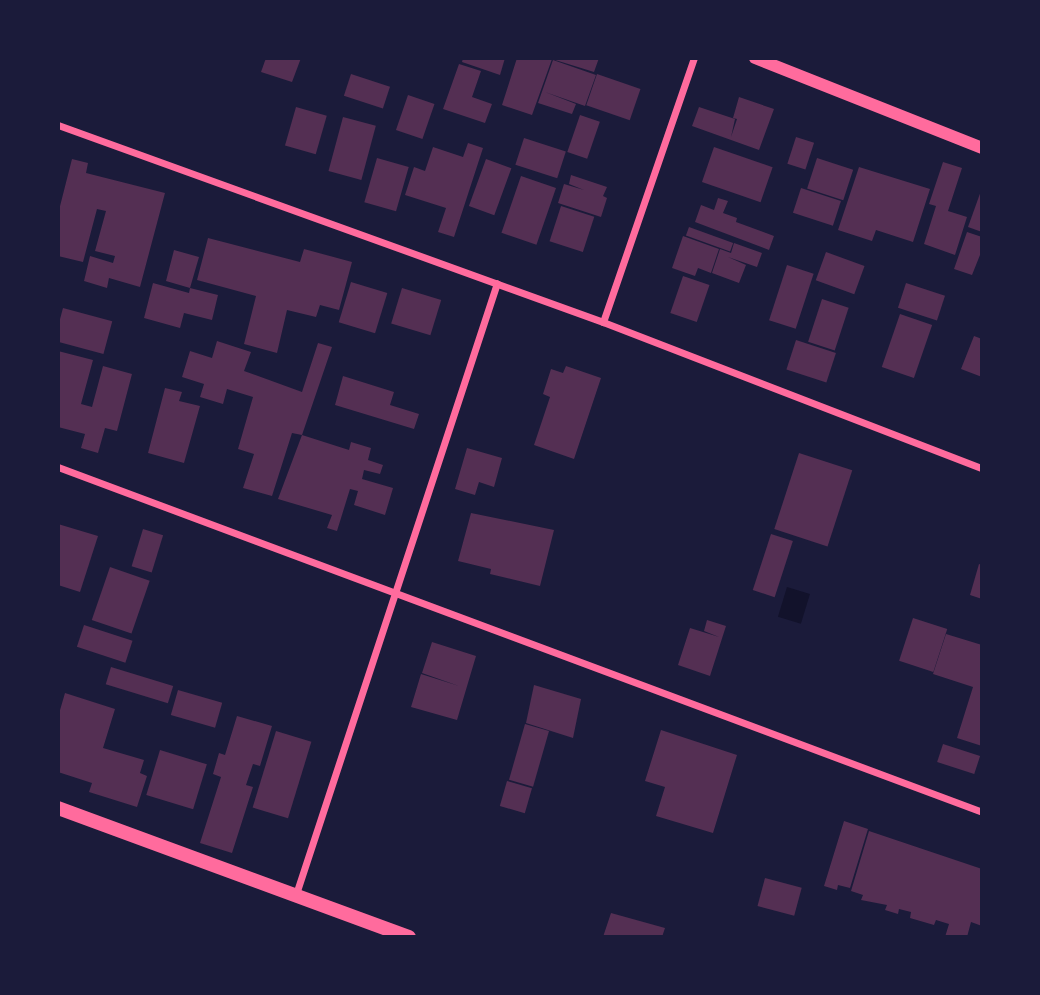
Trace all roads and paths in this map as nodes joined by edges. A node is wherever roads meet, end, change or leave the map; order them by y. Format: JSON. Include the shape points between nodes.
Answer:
{"nodes":[{"id":1,"x":694,"y":58,"type":"edge"},
{"id":2,"x":755,"y":58,"type":"edge"},
{"id":3,"x":58,"y":125,"type":"edge"},
{"id":4,"x":982,"y":148,"type":"edge"},
{"id":5,"x":497,"y":283,"type":"junction"},
{"id":6,"x":603,"y":321,"type":"junction"},
{"id":7,"x":58,"y":467,"type":"edge"},
{"id":8,"x":982,"y":468,"type":"edge"},
{"id":9,"x":394,"y":595,"type":"junction"},
{"id":10,"x":58,"y":808,"type":"edge"},
{"id":11,"x":982,"y":812,"type":"edge"},
{"id":12,"x":296,"y":894,"type":"junction"},
{"id":13,"x":388,"y":933,"type":"edge"},
{"id":14,"x":409,"y":937,"type":"edge"}],
"edges":[{"from":1,"to":6,"type":"street"},
{"from":2,"to":4,"type":"street"},
{"from":3,"to":5,"type":"street"},
{"from":5,"to":6,"type":"street"},
{"from":5,"to":9,"type":"street"},
{"from":6,"to":8,"type":"street"},
{"from":7,"to":9,"type":"street"},
{"from":9,"to":11,"type":"street"},
{"from":9,"to":12,"type":"street"},
{"from":10,"to":12,"type":"main road"},
{"from":12,"to":13,"type":"main road"},
{"from":13,"to":14,"type":"main road"}]}
